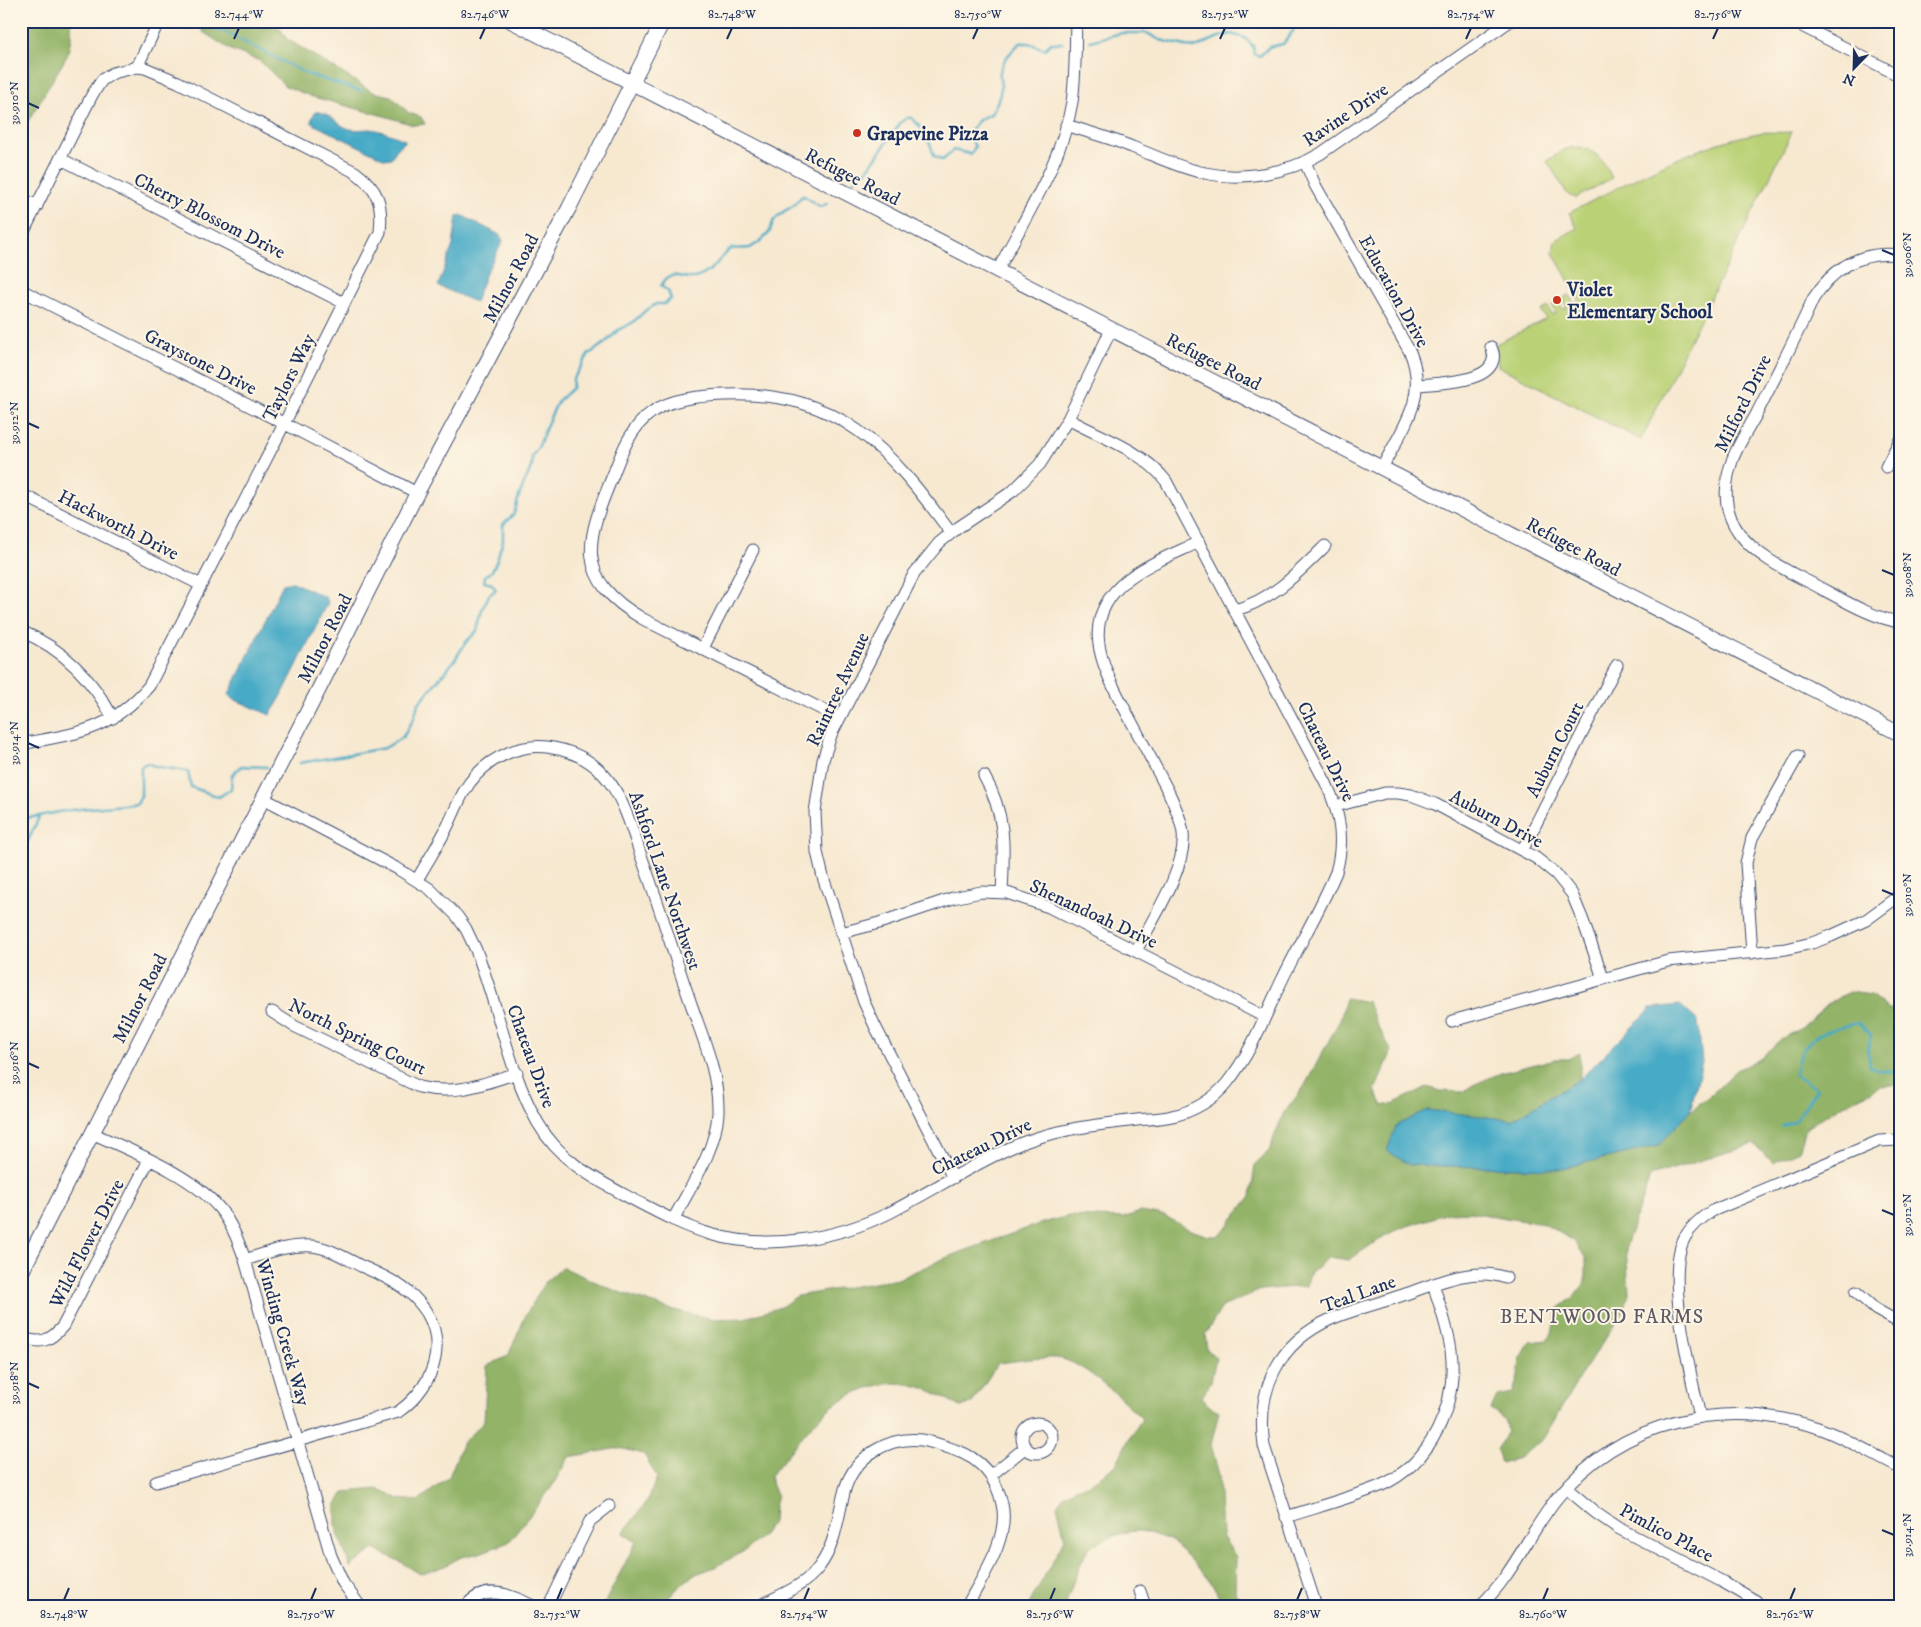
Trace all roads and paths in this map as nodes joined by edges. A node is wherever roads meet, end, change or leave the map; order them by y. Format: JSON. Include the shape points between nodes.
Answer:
{"nodes":[{"id":1,"x":159,"y":21,"type":"edge"},
{"id":2,"x":510,"y":21,"type":"edge"},
{"id":3,"x":663,"y":21,"type":"edge"},
{"id":4,"x":1076,"y":21,"type":"edge"},
{"id":5,"x":1510,"y":21,"type":"edge"},
{"id":6,"x":1792,"y":21,"type":"edge"},
{"id":7,"x":137,"y":67,"type":"junction"},
{"id":8,"x":1900,"y":76,"type":"edge"},
{"id":9,"x":632,"y":84,"type":"junction"},
{"id":10,"x":1066,"y":125,"type":"junction"},
{"id":11,"x":61,"y":159,"type":"junction"},
{"id":12,"x":1305,"y":162,"type":"junction"},
{"id":13,"x":21,"y":198,"type":"edge"},
{"id":14,"x":37,"y":206,"type":"junction"},
{"id":15,"x":21,"y":237,"type":"edge"},
{"id":16,"x":1900,"y":255,"type":"edge"},
{"id":17,"x":998,"y":270,"type":"junction"},
{"id":18,"x":21,"y":290,"type":"edge"},
{"id":19,"x":344,"y":303,"type":"junction"},
{"id":20,"x":1111,"y":330,"type":"junction"},
{"id":21,"x":1491,"y":347,"type":"dead end"},
{"id":22,"x":1417,"y":385,"type":"junction"},
{"id":23,"x":1068,"y":419,"type":"junction"},
{"id":24,"x":285,"y":424,"type":"junction"},
{"id":25,"x":1900,"y":440,"type":"edge"},
{"id":26,"x":1886,"y":467,"type":"dead end"},
{"id":27,"x":1382,"y":468,"type":"junction"},
{"id":28,"x":418,"y":493,"type":"junction"},
{"id":29,"x":21,"y":494,"type":"edge"},
{"id":30,"x":951,"y":533,"type":"junction"},
{"id":31,"x":1199,"y":542,"type":"junction"},
{"id":32,"x":1324,"y":546,"type":"dead end"},
{"id":33,"x":754,"y":550,"type":"dead end"},
{"id":34,"x":201,"y":585,"type":"junction"},
{"id":35,"x":1235,"y":610,"type":"junction"},
{"id":36,"x":1900,"y":622,"type":"edge"},
{"id":37,"x":21,"y":631,"type":"edge"},
{"id":38,"x":703,"y":648,"type":"junction"},
{"id":39,"x":1617,"y":665,"type":"dead end"},
{"id":40,"x":113,"y":718,"type":"junction"},
{"id":41,"x":839,"y":718,"type":"junction"},
{"id":42,"x":1900,"y":734,"type":"edge"},
{"id":43,"x":21,"y":744,"type":"edge"},
{"id":44,"x":1798,"y":756,"type":"dead end"},
{"id":45,"x":984,"y":776,"type":"dead end"},
{"id":46,"x":263,"y":798,"type":"junction"},
{"id":47,"x":1336,"y":806,"type":"junction"},
{"id":48,"x":1523,"y":850,"type":"junction"},
{"id":49,"x":417,"y":880,"type":"junction"},
{"id":50,"x":1002,"y":893,"type":"junction"},
{"id":51,"x":1900,"y":896,"type":"edge"},
{"id":52,"x":841,"y":933,"type":"junction"},
{"id":53,"x":1136,"y":951,"type":"junction"},
{"id":54,"x":1752,"y":953,"type":"junction"},
{"id":55,"x":1603,"y":978,"type":"junction"},
{"id":56,"x":272,"y":1012,"type":"dead end"},
{"id":57,"x":1265,"y":1017,"type":"junction"},
{"id":58,"x":1452,"y":1021,"type":"dead end"},
{"id":59,"x":517,"y":1073,"type":"junction"},
{"id":60,"x":92,"y":1133,"type":"junction"},
{"id":61,"x":1900,"y":1140,"type":"edge"},
{"id":62,"x":149,"y":1160,"type":"junction"},
{"id":63,"x":953,"y":1178,"type":"junction"},
{"id":64,"x":672,"y":1220,"type":"junction"},
{"id":65,"x":246,"y":1260,"type":"junction"},
{"id":66,"x":21,"y":1273,"type":"edge"},
{"id":67,"x":1506,"y":1278,"type":"dead end"},
{"id":68,"x":1433,"y":1284,"type":"junction"},
{"id":69,"x":1856,"y":1292,"type":"dead end"},
{"id":70,"x":1900,"y":1323,"type":"edge"},
{"id":71,"x":21,"y":1337,"type":"edge"},
{"id":72,"x":1700,"y":1417,"type":"junction"},
{"id":73,"x":298,"y":1442,"type":"junction"},
{"id":74,"x":1026,"y":1447,"type":"dead end"},
{"id":75,"x":1900,"y":1468,"type":"edge"},
{"id":76,"x":990,"y":1475,"type":"junction"},
{"id":77,"x":156,"y":1482,"type":"dead end"},
{"id":78,"x":1566,"y":1488,"type":"junction"},
{"id":79,"x":608,"y":1506,"type":"dead end"},
{"id":80,"x":1286,"y":1517,"type":"junction"},
{"id":81,"x":1140,"y":1591,"type":"dead end"},
{"id":82,"x":1756,"y":1601,"type":"dead end"},
{"id":83,"x":1485,"y":1604,"type":"edge"},
{"id":84,"x":360,"y":1606,"type":"edge"},
{"id":85,"x":466,"y":1606,"type":"edge"},
{"id":86,"x":533,"y":1606,"type":"edge"},
{"id":87,"x":549,"y":1606,"type":"edge"},
{"id":88,"x":759,"y":1606,"type":"edge"},
{"id":89,"x":967,"y":1606,"type":"edge"},
{"id":90,"x":1145,"y":1606,"type":"edge"},
{"id":91,"x":1316,"y":1606,"type":"edge"}],
"edges":[{"from":1,"to":7,"type":"street"},
{"from":2,"to":9,"type":"main road","name":"Refugee Road"},
{"from":3,"to":9,"type":"main road","name":"Milnor Road"},
{"from":4,"to":10,"type":"street","via":[[1072,102]]},
{"from":5,"to":12,"type":"street","name":"Ravine Drive"},
{"from":6,"to":8,"type":"street"},
{"from":7,"to":11,"type":"street","via":[[113,73],[102,80]]},
{"from":7,"to":19,"type":"street","name":"Taylors Way","via":[[178,82],[355,172],[368,182],[380,204],[380,232]]},
{"from":9,"to":17,"type":"main road","name":"Refugee Road"},
{"from":9,"to":28,"type":"main road","name":"Milnor Road"},
{"from":10,"to":12,"type":"street","name":"Ravine Drive","via":[[1206,173],[1266,173]]},
{"from":10,"to":17,"type":"street","via":[[1052,165]]},
{"from":11,"to":14,"type":"street"},
{"from":11,"to":19,"type":"street","name":"Cherry Blossom Drive"},
{"from":12,"to":22,"type":"street","name":"Education Drive","via":[[1410,352],[1418,376]]},
{"from":13,"to":14,"type":"street"},
{"from":14,"to":15,"type":"street"},
{"from":16,"to":36,"type":"street","name":"Milford Drive","via":[[1883,254],[1858,260],[1836,271],[1822,285],[1737,448],[1728,472],[1727,498],[1739,534],[1757,553],[1860,609]]},
{"from":17,"to":20,"type":"main road","name":"Refugee Road"},
{"from":18,"to":24,"type":"street","name":"Graystone Drive"},
{"from":19,"to":24,"type":"street","name":"Taylors Way"},
{"from":20,"to":23,"type":"street","name":"Raintree Avenue"},
{"from":20,"to":27,"type":"main road","name":"Refugee Road"},
{"from":21,"to":22,"type":"street","via":[[1493,362],[1484,372],[1457,382]]},
{"from":22,"to":27,"type":"street","name":"Education Drive","via":[[1407,422]]},
{"from":23,"to":30,"type":"street","name":"Raintree Avenue","via":[[1047,454],[1023,482]]},
{"from":23,"to":31,"type":"street","name":"Chateau Drive","via":[[1148,461],[1166,481]]},
{"from":24,"to":28,"type":"street","name":"Graystone Drive"},
{"from":24,"to":34,"type":"street","name":"Taylors Way"},
{"from":25,"to":26,"type":"street"},
{"from":27,"to":42,"type":"main road","name":"Refugee Road"},
{"from":28,"to":46,"type":"main road","name":"Milnor Road"},
{"from":29,"to":34,"type":"street","name":"Hackworth Drive"},
{"from":30,"to":38,"type":"street","via":[[886,453],[852,426],[829,413],[792,400],[754,395],[690,399],[663,406],[643,419],[622,452],[594,525],[592,563],[603,586],[622,605],[643,619]]},
{"from":30,"to":41,"type":"street","name":"Raintree Avenue","via":[[930,552],[914,574]]},
{"from":31,"to":35,"type":"street","name":"Chateau Drive"},
{"from":31,"to":53,"type":"street","via":[[1139,572],[1119,588],[1104,610],[1098,635],[1106,674],[1169,793],[1183,836],[1176,872]]},
{"from":32,"to":35,"type":"street","via":[[1278,589]]},
{"from":33,"to":38,"type":"street"},
{"from":34,"to":40,"type":"street","name":"Taylors Way","via":[[148,686]]},
{"from":35,"to":47,"type":"street","name":"Chateau Drive"},
{"from":37,"to":40,"type":"street","via":[[50,646],[73,664],[102,697]]},
{"from":38,"to":41,"type":"street"},
{"from":39,"to":48,"type":"street","name":"Auburn Court"},
{"from":40,"to":43,"type":"street","name":"Taylors Way","via":[[84,732]]},
{"from":41,"to":52,"type":"street","name":"Raintree Avenue","via":[[823,760],[815,819],[820,864]]},
{"from":44,"to":54,"type":"street","via":[[1748,850],[1746,863]]},
{"from":45,"to":50,"type":"street","via":[[1002,821]]},
{"from":46,"to":49,"type":"street","name":"Chateau Drive"},
{"from":46,"to":60,"type":"main road","name":"Milnor Road"},
{"from":47,"to":48,"type":"street","name":"Auburn Drive","via":[[1385,793],[1411,795],[1435,804]]},
{"from":47,"to":57,"type":"street","name":"Chateau Drive","via":[[1342,846],[1336,872]]},
{"from":48,"to":55,"type":"street","name":"Auburn Drive","via":[[1547,866],[1572,894]]},
{"from":49,"to":59,"type":"street","name":"Chateau Drive","via":[[439,897],[466,929],[482,964]]},
{"from":49,"to":64,"type":"street","name":"Ashford Lane Northwest","via":[[460,796],[476,775],[496,758],[520,749],[559,749],[594,765],[613,784],[625,807],[663,918],[708,1052],[717,1090],[716,1127],[709,1150]]},
{"from":50,"to":52,"type":"street","name":"Shenandoah Drive","via":[[981,892],[953,898]]},
{"from":50,"to":53,"type":"street","name":"Shenandoah Drive","via":[[1048,907]]},
{"from":51,"to":54,"type":"street","via":[[1866,920],[1831,936],[1786,949]]},
{"from":52,"to":63,"type":"street","name":"Raintree Avenue","via":[[874,1026]]},
{"from":53,"to":57,"type":"street","name":"Shenandoah Drive"},
{"from":54,"to":55,"type":"street","via":[[1668,961]]},
{"from":55,"to":58,"type":"street"},
{"from":56,"to":59,"type":"street","name":"North Spring Court","via":[[294,1026],[431,1090],[456,1091]]},
{"from":57,"to":63,"type":"street","name":"Chateau Drive","via":[[1227,1083],[1197,1107],[1172,1116],[1042,1136],[1005,1150]]},
{"from":59,"to":64,"type":"street","name":"Chateau Drive","via":[[537,1122],[561,1153],[592,1178]]},
{"from":60,"to":62,"type":"street","name":"Winding Creek Way"},
{"from":60,"to":66,"type":"main road","name":"Milnor Road"},
{"from":61,"to":72,"type":"street","via":[[1879,1141],[1712,1211],[1700,1218],[1684,1238],[1676,1276],[1678,1301]]},
{"from":62,"to":65,"type":"street","name":"Winding Creek Way","via":[[181,1177],[211,1200],[233,1230]]},
{"from":62,"to":71,"type":"street","name":"Wild Flower Drive","via":[[63,1326],[46,1341]]},
{"from":63,"to":64,"type":"street","name":"Chateau Drive","via":[[865,1224],[801,1239],[736,1240]]},
{"from":65,"to":73,"type":"street","name":"Winding Creek Way"},
{"from":65,"to":73,"type":"street","via":[[295,1246],[334,1252],[390,1280],[412,1295],[428,1314],[435,1333],[435,1362],[431,1375],[408,1405],[398,1412]]},
{"from":67,"to":68,"type":"street","name":"Teal Lane","via":[[1479,1273]]},
{"from":68,"to":80,"type":"street","via":[[1452,1362],[1449,1400],[1435,1435],[1418,1458],[1386,1482]]},
{"from":68,"to":80,"type":"street","name":"Teal Lane","via":[[1320,1324],[1300,1338],[1282,1357],[1265,1392],[1262,1430],[1266,1456]]},
{"from":69,"to":70,"type":"street","via":[[1875,1309]]},
{"from":72,"to":75,"type":"street","via":[[1746,1414],[1794,1421],[1831,1434]]},
{"from":72,"to":78,"type":"street","via":[[1671,1423],[1627,1441],[1605,1454]]},
{"from":73,"to":77,"type":"street"},
{"from":73,"to":84,"type":"street","name":"Winding Creek Way","via":[[336,1568]]},
{"from":74,"to":76,"type":"street"},
{"from":76,"to":88,"type":"street","via":[[970,1456],[922,1440],[899,1441],[876,1450],[850,1476],[831,1546],[819,1568],[801,1584]]},
{"from":76,"to":89,"type":"street","via":[[1003,1508],[1002,1533]]},
{"from":78,"to":82,"type":"street","name":"Pimlico Place","via":[[1618,1528]]},
{"from":78,"to":83,"type":"street"},
{"from":79,"to":87,"type":"street","via":[[590,1521]]},
{"from":80,"to":91,"type":"street","name":"Teal Lane"},
{"from":81,"to":90,"type":"street"},
{"from":85,"to":86,"type":"street","via":[[482,1595],[502,1592]]}]}
